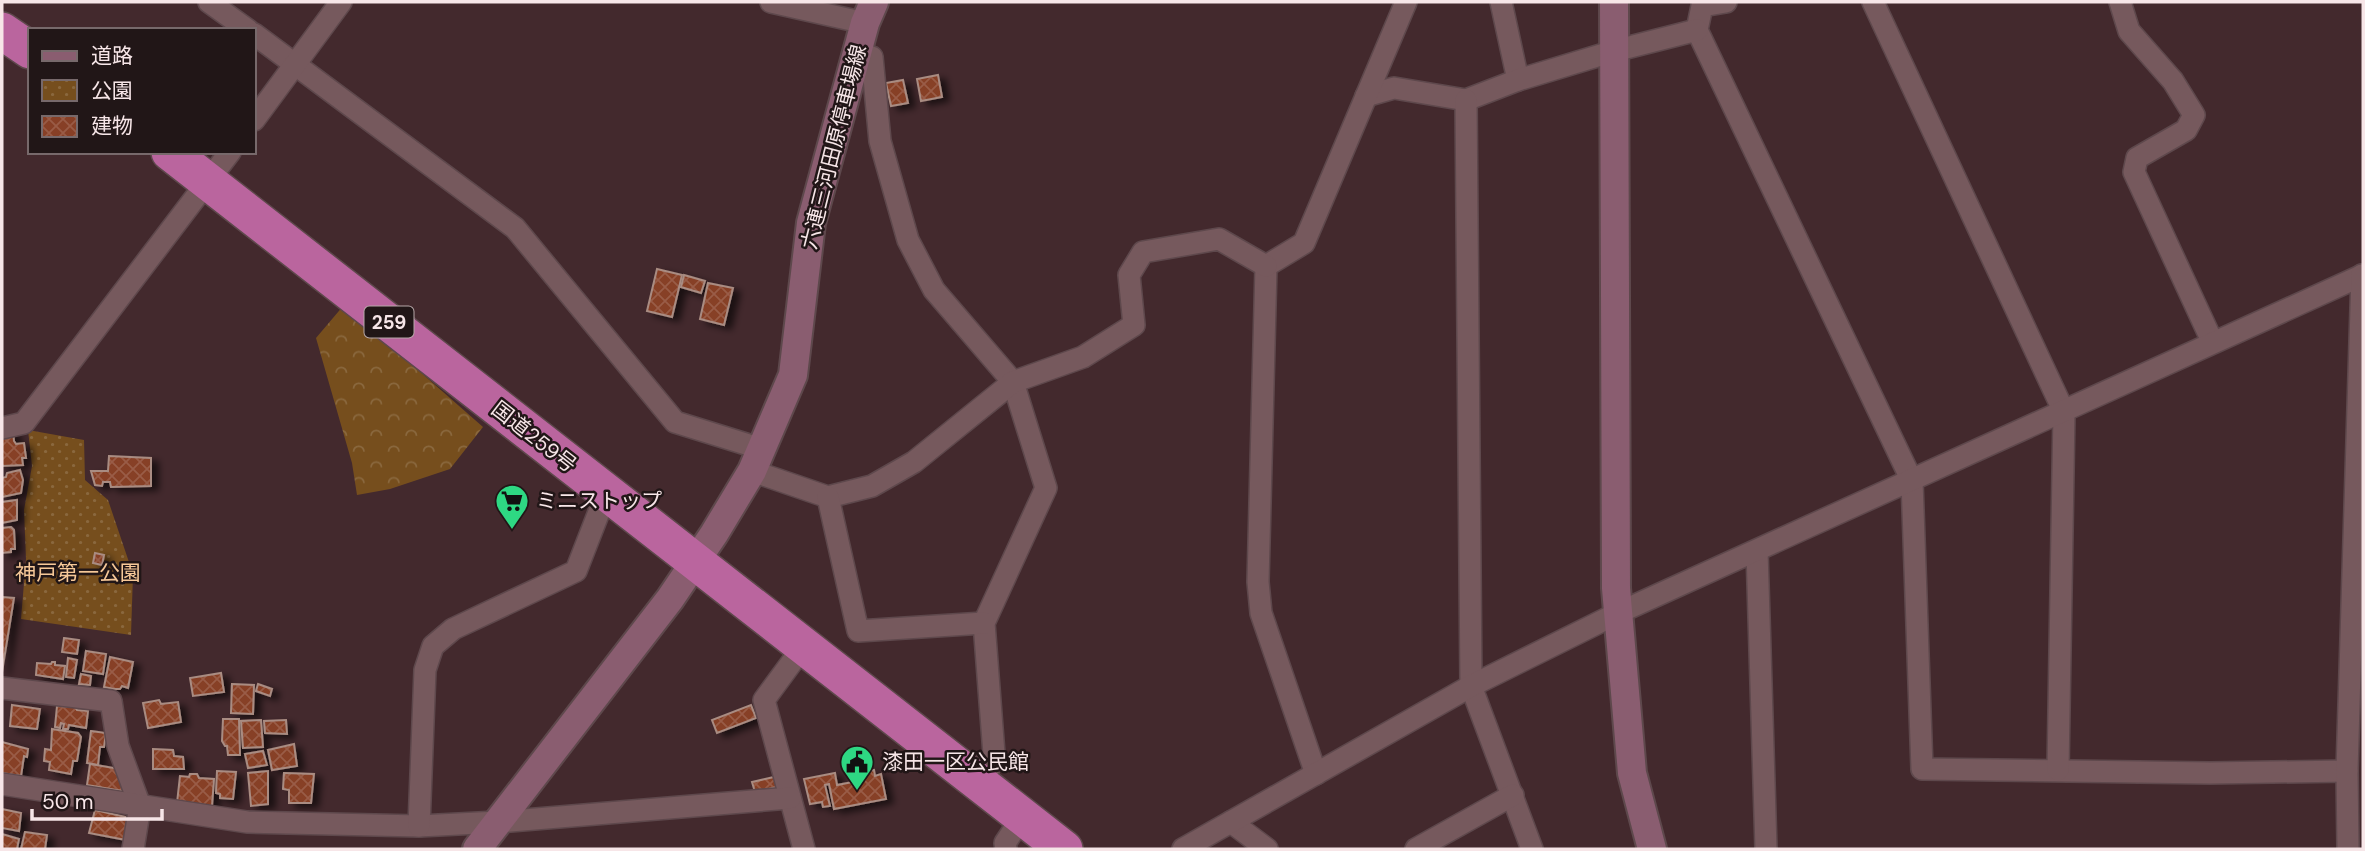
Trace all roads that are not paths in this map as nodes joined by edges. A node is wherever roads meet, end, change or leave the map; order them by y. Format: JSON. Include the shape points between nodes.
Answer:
{"nodes":[{"id":1,"x":209,"y":2,"type":"edge"},
{"id":2,"x":341,"y":2,"type":"edge"},
{"id":3,"x":771,"y":2,"type":"edge"},
{"id":4,"x":1406,"y":2,"type":"edge"},
{"id":5,"x":1501,"y":2,"type":"edge"},
{"id":6,"x":1614,"y":2,"type":"edge"},
{"id":7,"x":1726,"y":2,"type":"edge"},
{"id":8,"x":1873,"y":2,"type":"edge"},
{"id":9,"x":2120,"y":2,"type":"edge"},
{"id":10,"x":869,"y":13,"type":"edge"},
{"id":11,"x":245,"y":28,"type":"edge"},
{"id":12,"x":1697,"y":30,"type":"junction"},
{"id":13,"x":2,"y":31,"type":"edge"},
{"id":14,"x":256,"y":35,"type":"edge"},
{"id":15,"x":28,"y":49,"type":"edge"},
{"id":16,"x":1614,"y":51,"type":"junction"},
{"id":17,"x":857,"y":54,"type":"junction"},
{"id":18,"x":296,"y":64,"type":"junction"},
{"id":19,"x":1518,"y":80,"type":"junction"},
{"id":20,"x":1366,"y":96,"type":"junction"},
{"id":21,"x":1466,"y":100,"type":"junction"},
{"id":22,"x":256,"y":117,"type":"edge"},
{"id":23,"x":177,"y":154,"type":"edge"},
{"id":24,"x":219,"y":166,"type":"edge"},
{"id":25,"x":1266,"y":266,"type":"junction"},
{"id":26,"x":2363,"y":275,"type":"edge"},
{"id":27,"x":2212,"y":341,"type":"junction"},
{"id":28,"x":1013,"y":382,"type":"junction"},
{"id":29,"x":2064,"y":412,"type":"junction"},
{"id":30,"x":2,"y":428,"type":"edge"},
{"id":31,"x":757,"y":460,"type":"junction"},
{"id":32,"x":1912,"y":481,"type":"junction"},
{"id":33,"x":606,"y":494,"type":"junction"},
{"id":34,"x":828,"y":497,"type":"junction"},
{"id":35,"x":1757,"y":551,"type":"junction"},
{"id":36,"x":696,"y":562,"type":"junction"},
{"id":37,"x":1618,"y":613,"type":"junction"},
{"id":38,"x":984,"y":623,"type":"junction"},
{"id":39,"x":803,"y":646,"type":"junction"},
{"id":40,"x":1471,"y":686,"type":"junction"},
{"id":41,"x":2,"y":688,"type":"edge"},
{"id":42,"x":2058,"y":770,"type":"junction"},
{"id":43,"x":2347,"y":771,"type":"junction"},
{"id":44,"x":1316,"y":774,"type":"junction"},
{"id":45,"x":2,"y":784,"type":"edge"},
{"id":46,"x":983,"y":785,"type":"junction"},
{"id":47,"x":1513,"y":795,"type":"junction"},
{"id":48,"x":790,"y":797,"type":"junction"},
{"id":49,"x":140,"y":806,"type":"junction"},
{"id":50,"x":1023,"y":816,"type":"junction"},
{"id":51,"x":498,"y":822,"type":"junction"},
{"id":52,"x":1231,"y":822,"type":"junction"},
{"id":53,"x":419,"y":826,"type":"junction"},
{"id":54,"x":133,"y":849,"type":"edge"},
{"id":55,"x":477,"y":849,"type":"edge"},
{"id":56,"x":804,"y":849,"type":"edge"},
{"id":57,"x":1006,"y":849,"type":"edge"},
{"id":58,"x":1064,"y":849,"type":"edge"},
{"id":59,"x":1183,"y":849,"type":"edge"},
{"id":60,"x":1267,"y":849,"type":"edge"},
{"id":61,"x":1416,"y":849,"type":"edge"},
{"id":62,"x":1532,"y":849,"type":"edge"},
{"id":63,"x":1651,"y":849,"type":"edge"},
{"id":64,"x":1766,"y":849,"type":"edge"},
{"id":65,"x":2348,"y":849,"type":"edge"}],
"edges":[{"from":1,"to":11,"type":"street"},
{"from":2,"to":18,"type":"street"},
{"from":3,"to":10,"type":"street"},
{"from":4,"to":20,"type":"street"},
{"from":5,"to":19,"type":"street"},
{"from":6,"to":16,"type":"street"},
{"from":7,"to":12,"type":"street","via":[[1702,6]]},
{"from":8,"to":29,"type":"street"},
{"from":9,"to":27,"type":"street","via":[[2129,31],[2173,81],[2194,115],[2186,130],[2137,159],[2134,172]]},
{"from":10,"to":17,"type":"street","name":"六連三河田原停車場線"},
{"from":12,"to":16,"type":"street"},
{"from":12,"to":32,"type":"street"},
{"from":13,"to":15,"type":"highway"},
{"from":14,"to":18,"type":"street"},
{"from":16,"to":19,"type":"street"},
{"from":16,"to":37,"type":"street"},
{"from":17,"to":28,"type":"street","via":[[872,57],[880,141],[908,240],[934,290]]},
{"from":17,"to":31,"type":"street","name":"六連三河田原停車場線","via":[[811,223],[793,375]]},
{"from":18,"to":22,"type":"street"},
{"from":18,"to":31,"type":"street","via":[[515,228],[675,422]]},
{"from":19,"to":21,"type":"street"},
{"from":20,"to":21,"type":"street","via":[[1394,88]]},
{"from":20,"to":25,"type":"street","via":[[1304,243]]},
{"from":21,"to":40,"type":"street"},
{"from":23,"to":24,"type":"highway","name":"国道259号","number":"259"},
{"from":24,"to":30,"type":"street","via":[[24,424]]},
{"from":24,"to":33,"type":"highway","name":"国道259号","number":"259"},
{"from":25,"to":28,"type":"street","via":[[1219,239],[1143,252],[1129,275],[1134,325],[1083,357]]},
{"from":25,"to":44,"type":"street","via":[[1261,613]]},
{"from":26,"to":27,"type":"street"},
{"from":26,"to":43,"type":"street"},
{"from":27,"to":29,"type":"street"},
{"from":28,"to":34,"type":"street","via":[[914,463],[872,486]]},
{"from":28,"to":38,"type":"street","via":[[1046,488]]},
{"from":29,"to":32,"type":"street"},
{"from":29,"to":42,"type":"street"},
{"from":31,"to":34,"type":"street"},
{"from":31,"to":36,"type":"street","name":"六連三河田原停車場線"},
{"from":32,"to":35,"type":"street"},
{"from":32,"to":42,"type":"street","via":[[1922,769]]},
{"from":33,"to":36,"type":"highway","name":"国道259号","number":"259"},
{"from":33,"to":53,"type":"street","via":[[576,571],[453,629],[433,646],[425,670]]},
{"from":34,"to":38,"type":"street","via":[[858,631]]},
{"from":35,"to":37,"type":"street"},
{"from":35,"to":64,"type":"street"},
{"from":36,"to":39,"type":"highway","name":"国道259号","number":"259"},
{"from":36,"to":51,"type":"street","name":"六連三河田原停車場線"},
{"from":37,"to":40,"type":"street"},
{"from":37,"to":63,"type":"street","via":[[1632,773]]},
{"from":38,"to":46,"type":"street","via":[[994,754]]},
{"from":39,"to":46,"type":"highway","name":"国道259号","number":"259"},
{"from":39,"to":48,"type":"street","via":[[764,700]]},
{"from":40,"to":44,"type":"street"},
{"from":40,"to":47,"type":"street"},
{"from":41,"to":49,"type":"street","via":[[111,701],[118,747]]},
{"from":42,"to":43,"type":"street"},
{"from":43,"to":65,"type":"street"},
{"from":44,"to":52,"type":"street"},
{"from":45,"to":49,"type":"street"},
{"from":46,"to":50,"type":"highway","name":"国道259号","number":"259"},
{"from":47,"to":61,"type":"street"},
{"from":47,"to":62,"type":"street"},
{"from":48,"to":51,"type":"street"},
{"from":48,"to":56,"type":"street"},
{"from":49,"to":53,"type":"street","via":[[247,822]]},
{"from":49,"to":54,"type":"street"},
{"from":50,"to":57,"type":"street","via":[[1004,843]]},
{"from":50,"to":58,"type":"highway","name":"国道259号","number":"259"},
{"from":51,"to":53,"type":"street"},
{"from":51,"to":55,"type":"street","name":"六連三河田原停車場線"},
{"from":52,"to":59,"type":"street"},
{"from":52,"to":60,"type":"street"}]}
